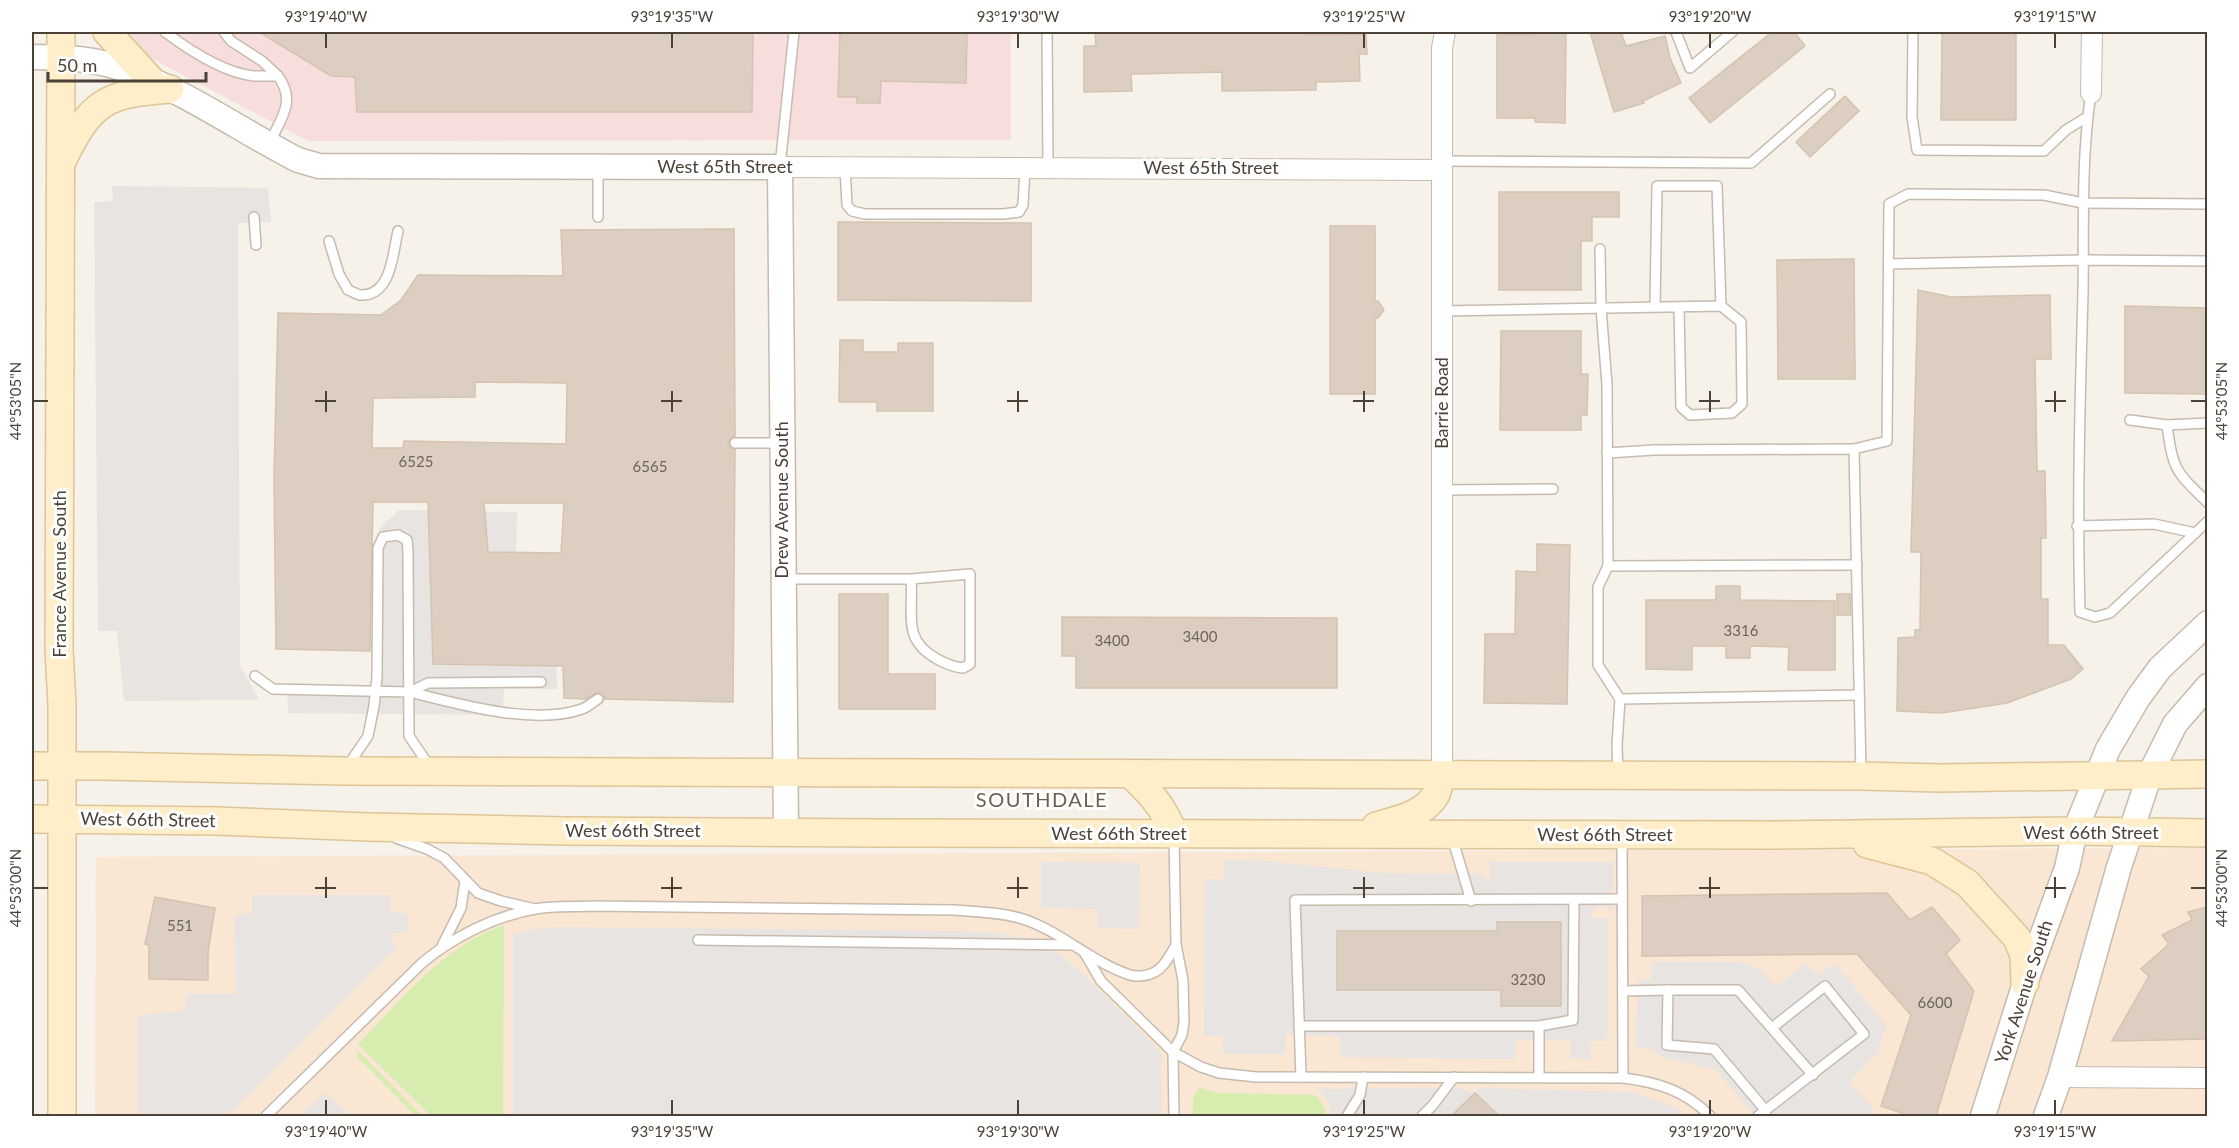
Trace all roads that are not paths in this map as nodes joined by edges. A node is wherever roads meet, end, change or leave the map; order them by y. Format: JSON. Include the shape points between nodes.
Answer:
{"nodes":[{"id":1,"x":106,"y":32,"type":"edge"},
{"id":2,"x":165,"y":32,"type":"edge"},
{"id":3,"x":224,"y":32,"type":"edge"},
{"id":4,"x":794,"y":32,"type":"edge"},
{"id":5,"x":1047,"y":32,"type":"edge"},
{"id":6,"x":1445,"y":32,"type":"edge"},
{"id":7,"x":1677,"y":32,"type":"edge"},
{"id":8,"x":1732,"y":32,"type":"edge"},
{"id":9,"x":1913,"y":32,"type":"edge"},
{"id":10,"x":2092,"y":32,"type":"edge"},
{"id":11,"x":61,"y":44,"type":"edge"},
{"id":12,"x":32,"y":57,"type":"edge"},
{"id":13,"x":278,"y":76,"type":"junction"},
{"id":14,"x":160,"y":84,"type":"junction"},
{"id":15,"x":2091,"y":93,"type":"joint"},
{"id":16,"x":1830,"y":94,"type":"dead end"},
{"id":17,"x":2087,"y":117,"type":"junction"},
{"id":18,"x":269,"y":145,"type":"junction"},
{"id":19,"x":61,"y":163,"type":"junction"},
{"id":20,"x":1442,"y":165,"type":"junction"},
{"id":21,"x":780,"y":167,"type":"junction"},
{"id":22,"x":845,"y":167,"type":"junction"},
{"id":23,"x":1025,"y":167,"type":"junction"},
{"id":24,"x":1048,"y":167,"type":"junction"},
{"id":25,"x":598,"y":168,"type":"junction"},
{"id":26,"x":2083,"y":203,"type":"junction"},
{"id":27,"x":2208,"y":204,"type":"edge"},
{"id":28,"x":254,"y":217,"type":"dead end"},
{"id":29,"x":598,"y":217,"type":"dead end"},
{"id":30,"x":398,"y":231,"type":"dead end"},
{"id":31,"x":329,"y":241,"type":"dead end"},
{"id":32,"x":256,"y":245,"type":"dead end"},
{"id":33,"x":1600,"y":249,"type":"dead end"},
{"id":34,"x":2084,"y":260,"type":"junction"},
{"id":35,"x":2208,"y":261,"type":"edge"},
{"id":36,"x":1889,"y":264,"type":"junction"},
{"id":37,"x":1655,"y":306,"type":"junction"},
{"id":38,"x":1720,"y":306,"type":"junction"},
{"id":39,"x":1679,"y":307,"type":"junction"},
{"id":40,"x":1601,"y":308,"type":"junction"},
{"id":41,"x":1442,"y":311,"type":"junction"},
{"id":42,"x":2130,"y":420,"type":"dead end"},
{"id":43,"x":2208,"y":423,"type":"edge"},
{"id":44,"x":2167,"y":424,"type":"junction"},
{"id":45,"x":735,"y":443,"type":"dead end"},
{"id":46,"x":781,"y":443,"type":"junction"},
{"id":47,"x":1854,"y":449,"type":"junction"},
{"id":48,"x":1607,"y":453,"type":"junction"},
{"id":49,"x":1553,"y":489,"type":"dead end"},
{"id":50,"x":1442,"y":490,"type":"junction"},
{"id":51,"x":2208,"y":503,"type":"edge"},
{"id":52,"x":2208,"y":521,"type":"edge"},
{"id":53,"x":2078,"y":526,"type":"junction"},
{"id":54,"x":2195,"y":533,"type":"junction"},
{"id":55,"x":1857,"y":565,"type":"junction"},
{"id":56,"x":1608,"y":566,"type":"junction"},
{"id":57,"x":782,"y":579,"type":"junction"},
{"id":58,"x":910,"y":579,"type":"junction"},
{"id":59,"x":2208,"y":623,"type":"edge"},
{"id":60,"x":255,"y":676,"type":"dead end"},
{"id":61,"x":541,"y":682,"type":"dead end"},
{"id":62,"x":2208,"y":686,"type":"edge"},
{"id":63,"x":376,"y":691,"type":"junction"},
{"id":64,"x":410,"y":692,"type":"junction"},
{"id":65,"x":1858,"y":695,"type":"junction"},
{"id":66,"x":598,"y":699,"type":"dead end"},
{"id":67,"x":1620,"y":699,"type":"junction"},
{"id":68,"x":32,"y":766,"type":"edge"},
{"id":69,"x":62,"y":766,"type":"junction"},
{"id":70,"x":344,"y":771,"type":"junction"},
{"id":71,"x":432,"y":771,"type":"junction"},
{"id":72,"x":785,"y":772,"type":"junction"},
{"id":73,"x":1130,"y":774,"type":"junction"},
{"id":74,"x":2097,"y":774,"type":"junction"},
{"id":75,"x":2150,"y":774,"type":"junction"},
{"id":76,"x":2208,"y":774,"type":"edge"},
{"id":77,"x":1442,"y":775,"type":"junction"},
{"id":78,"x":1618,"y":776,"type":"junction"},
{"id":79,"x":1861,"y":776,"type":"junction"},
{"id":80,"x":61,"y":818,"type":"junction"},
{"id":81,"x":32,"y":819,"type":"edge"},
{"id":82,"x":369,"y":827,"type":"junction"},
{"id":83,"x":2075,"y":831,"type":"junction"},
{"id":84,"x":786,"y":832,"type":"junction"},
{"id":85,"x":2132,"y":832,"type":"junction"},
{"id":86,"x":2208,"y":833,"type":"edge"},
{"id":87,"x":1174,"y":834,"type":"junction"},
{"id":88,"x":1452,"y":834,"type":"junction"},
{"id":89,"x":1343,"y":835,"type":"junction"},
{"id":90,"x":1831,"y":835,"type":"junction"},
{"id":91,"x":1622,"y":836,"type":"junction"},
{"id":92,"x":465,"y":881,"type":"junction"},
{"id":93,"x":1622,"y":899,"type":"junction"},
{"id":94,"x":1574,"y":900,"type":"junction"},
{"id":95,"x":1471,"y":901,"type":"junction"},
{"id":96,"x":536,"y":909,"type":"junction"},
{"id":97,"x":698,"y":940,"type":"dead end"},
{"id":98,"x":1072,"y":945,"type":"junction"},
{"id":99,"x":1176,"y":945,"type":"junction"},
{"id":100,"x":442,"y":946,"type":"junction"},
{"id":101,"x":1084,"y":952,"type":"junction"},
{"id":102,"x":2025,"y":983,"type":"junction"},
{"id":103,"x":1668,"y":990,"type":"junction"},
{"id":104,"x":1623,"y":991,"type":"junction"},
{"id":105,"x":1299,"y":1026,"type":"junction"},
{"id":106,"x":1539,"y":1026,"type":"junction"},
{"id":107,"x":1773,"y":1028,"type":"junction"},
{"id":108,"x":1173,"y":1052,"type":"junction"},
{"id":109,"x":1813,"y":1075,"type":"junction"},
{"id":110,"x":1301,"y":1077,"type":"junction"},
{"id":111,"x":1363,"y":1077,"type":"junction"},
{"id":112,"x":1454,"y":1077,"type":"junction"},
{"id":113,"x":1539,"y":1077,"type":"junction"},
{"id":114,"x":2060,"y":1077,"type":"junction"},
{"id":115,"x":1623,"y":1078,"type":"junction"},
{"id":116,"x":2208,"y":1078,"type":"edge"},
{"id":117,"x":1762,"y":1113,"type":"edge"},
{"id":118,"x":62,"y":1116,"type":"edge"},
{"id":119,"x":266,"y":1116,"type":"edge"},
{"id":120,"x":1174,"y":1116,"type":"edge"},
{"id":121,"x":1347,"y":1116,"type":"edge"},
{"id":122,"x":1422,"y":1116,"type":"edge"},
{"id":123,"x":1710,"y":1116,"type":"edge"},
{"id":124,"x":1983,"y":1116,"type":"edge"},
{"id":125,"x":2046,"y":1116,"type":"edge"}],
"edges":[{"from":1,"to":14,"type":"main road"},
{"from":2,"to":13,"type":"lane","via":[[212,62],[252,76]]},
{"from":3,"to":13,"type":"lane"},
{"from":4,"to":21,"type":"lane"},
{"from":5,"to":24,"type":"lane"},
{"from":6,"to":20,"type":"street","name":"Barrie Road"},
{"from":7,"to":8,"type":"lane","via":[[1690,68]]},
{"from":9,"to":17,"type":"lane","via":[[1912,117],[1917,150],[2044,151]]},
{"from":10,"to":15,"type":"street"},
{"from":11,"to":12,"type":"street","name":"West 65th Street"},
{"from":11,"to":14,"type":"street","name":"West 65th Street"},
{"from":11,"to":19,"type":"main road","name":"France Avenue South"},
{"from":13,"to":18,"type":"lane","via":[[285,85],[288,104]]},
{"from":14,"to":18,"type":"street","name":"West 65th Street"},
{"from":14,"to":19,"type":"main road","via":[[119,96],[96,108],[79,128]]},
{"from":15,"to":17,"type":"lane"},
{"from":16,"to":20,"type":"lane","via":[[1751,163]]},
{"from":17,"to":26,"type":"lane"},
{"from":18,"to":25,"type":"street","name":"West 65th Street","via":[[319,166]]},
{"from":19,"to":69,"type":"main road","name":"France Avenue South","via":[[58,650]]},
{"from":20,"to":24,"type":"street","name":"West 65th Street"},
{"from":20,"to":41,"type":"street","name":"Barrie Road"},
{"from":21,"to":22,"type":"street","name":"West 65th Street"},
{"from":21,"to":25,"type":"street","name":"West 65th Street"},
{"from":21,"to":46,"type":"street","name":"Drew Avenue South"},
{"from":22,"to":23,"type":"street","name":"West 65th Street"},
{"from":22,"to":23,"type":"lane","via":[[847,205],[852,211],[865,214],[1019,212],[1023,205]]},
{"from":23,"to":24,"type":"street","name":"West 65th Street"},
{"from":25,"to":29,"type":"lane"},
{"from":26,"to":27,"type":"lane"},
{"from":26,"to":34,"type":"lane"},
{"from":26,"to":36,"type":"lane","via":[[2044,195],[1908,194],[1889,204]]},
{"from":28,"to":32,"type":"lane"},
{"from":30,"to":31,"type":"lane","via":[[388,278],[377,290],[361,295],[348,290]]},
{"from":33,"to":40,"type":"lane"},
{"from":34,"to":35,"type":"lane"},
{"from":34,"to":36,"type":"lane"},
{"from":34,"to":53,"type":"lane"},
{"from":36,"to":47,"type":"lane","via":[[1887,441]]},
{"from":37,"to":38,"type":"lane","via":[[1657,186],[1717,186]]},
{"from":37,"to":39,"type":"lane"},
{"from":37,"to":40,"type":"lane"},
{"from":38,"to":39,"type":"lane"},
{"from":38,"to":39,"type":"lane","via":[[1741,322],[1742,404],[1732,413],[1690,415],[1681,407]]},
{"from":40,"to":41,"type":"lane"},
{"from":40,"to":48,"type":"lane"},
{"from":41,"to":50,"type":"street","name":"Barrie Road"},
{"from":42,"to":44,"type":"lane"},
{"from":43,"to":44,"type":"lane"},
{"from":44,"to":51,"type":"lane","via":[[2172,460],[2181,477]]},
{"from":45,"to":46,"type":"lane"},
{"from":46,"to":57,"type":"street","name":"Drew Avenue South"},
{"from":47,"to":48,"type":"lane"},
{"from":47,"to":55,"type":"lane"},
{"from":48,"to":56,"type":"lane"},
{"from":49,"to":50,"type":"lane"},
{"from":50,"to":77,"type":"street","name":"Barrie Road"},
{"from":52,"to":54,"type":"lane"},
{"from":53,"to":54,"type":"lane","via":[[2154,524]]},
{"from":53,"to":54,"type":"lane","via":[[2080,612],[2095,616],[2110,613]]},
{"from":55,"to":56,"type":"lane"},
{"from":55,"to":65,"type":"lane"},
{"from":56,"to":67,"type":"lane","via":[[1598,587],[1598,665]]},
{"from":57,"to":58,"type":"lane"},
{"from":57,"to":72,"type":"street","name":"Drew Avenue South"},
{"from":58,"to":58,"type":"lane","via":[[970,574],[970,664],[963,668],[945,663],[916,643]]},
{"from":59,"to":74,"type":"street","name":"York Avenue South","via":[[2160,668],[2115,737]]},
{"from":60,"to":63,"type":"lane","via":[[273,689]]},
{"from":61,"to":64,"type":"lane","via":[[428,683]]},
{"from":62,"to":75,"type":"street","via":[[2175,724]]},
{"from":63,"to":64,"type":"lane"},
{"from":63,"to":64,"type":"lane","via":[[378,548],[383,537],[398,535],[407,540],[408,552]]},
{"from":63,"to":70,"type":"lane","via":[[368,736]]},
{"from":64,"to":66,"type":"lane","via":[[479,709],[537,715],[583,709]]},
{"from":64,"to":71,"type":"lane","via":[[410,736]]},
{"from":65,"to":67,"type":"lane"},
{"from":65,"to":79,"type":"lane"},
{"from":67,"to":78,"type":"lane"},
{"from":68,"to":69,"type":"main road"},
{"from":69,"to":70,"type":"main road"},
{"from":69,"to":80,"type":"main road","name":"France Avenue South"},
{"from":70,"to":71,"type":"main road"},
{"from":71,"to":72,"type":"main road"},
{"from":72,"to":73,"type":"main road"},
{"from":72,"to":84,"type":"street","name":"Drew Avenue South"},
{"from":73,"to":77,"type":"main road"},
{"from":73,"to":87,"type":"main road","via":[[1152,794]]},
{"from":74,"to":75,"type":"main road"},
{"from":74,"to":79,"type":"main road"},
{"from":74,"to":83,"type":"street","name":"York Avenue South"},
{"from":75,"to":76,"type":"main road"},
{"from":75,"to":85,"type":"street"},
{"from":77,"to":78,"type":"main road"},
{"from":77,"to":89,"type":"main road","via":[[1435,796],[1408,817]]},
{"from":78,"to":79,"type":"main road"},
{"from":80,"to":81,"type":"main road","name":"West 66th Street"},
{"from":80,"to":82,"type":"main road","name":"West 66th Street"},
{"from":80,"to":118,"type":"main road","name":"France Avenue South"},
{"from":82,"to":84,"type":"main road","name":"West 66th Street"},
{"from":82,"to":92,"type":"lane","via":[[444,858]]},
{"from":83,"to":85,"type":"main road","name":"West 66th Street"},
{"from":83,"to":90,"type":"main road","name":"West 66th Street"},
{"from":83,"to":102,"type":"street","name":"York Avenue South","via":[[2067,868]]},
{"from":84,"to":87,"type":"main road","name":"West 66th Street"},
{"from":85,"to":86,"type":"main road","name":"West 66th Street"},
{"from":85,"to":114,"type":"street"},
{"from":87,"to":89,"type":"main road","name":"West 66th Street"},
{"from":87,"to":99,"type":"lane"},
{"from":88,"to":89,"type":"main road","name":"West 66th Street"},
{"from":88,"to":91,"type":"main road","name":"West 66th Street"},
{"from":88,"to":95,"type":"lane"},
{"from":90,"to":91,"type":"main road","name":"West 66th Street"},
{"from":90,"to":102,"type":"main road","via":[[1932,861],[1967,883],[2017,938],[2024,955]]},
{"from":91,"to":93,"type":"lane"},
{"from":92,"to":96,"type":"lane","via":[[478,893]]},
{"from":92,"to":100,"type":"lane","via":[[461,908]]},
{"from":93,"to":94,"type":"lane"},
{"from":93,"to":104,"type":"lane"},
{"from":94,"to":95,"type":"lane"},
{"from":94,"to":106,"type":"lane","via":[[1573,1020]]},
{"from":95,"to":105,"type":"lane","via":[[1295,900]]},
{"from":96,"to":98,"type":"lane","via":[[591,906],[954,910],[1022,919]]},
{"from":96,"to":100,"type":"lane","via":[[496,921]]},
{"from":97,"to":98,"type":"lane"},
{"from":98,"to":101,"type":"lane"},
{"from":99,"to":101,"type":"lane","via":[[1160,968],[1151,974],[1132,976]]},
{"from":99,"to":108,"type":"lane","via":[[1183,980],[1184,1022]]},
{"from":100,"to":119,"type":"lane"},
{"from":101,"to":108,"type":"lane","via":[[1101,981]]},
{"from":102,"to":124,"type":"street","name":"York Avenue South"},
{"from":103,"to":104,"type":"lane"},
{"from":103,"to":107,"type":"lane","via":[[1738,990]]},
{"from":103,"to":117,"type":"lane","via":[[1667,1045],[1714,1049]]},
{"from":104,"to":115,"type":"lane"},
{"from":105,"to":106,"type":"lane"},
{"from":105,"to":110,"type":"lane"},
{"from":106,"to":113,"type":"lane"},
{"from":107,"to":109,"type":"lane"},
{"from":107,"to":109,"type":"lane","via":[[1825,986],[1864,1034]]},
{"from":108,"to":110,"type":"lane","via":[[1219,1073]]},
{"from":108,"to":120,"type":"lane"},
{"from":109,"to":117,"type":"lane"},
{"from":110,"to":111,"type":"lane"},
{"from":111,"to":112,"type":"lane"},
{"from":111,"to":121,"type":"lane","via":[[1360,1095]]},
{"from":112,"to":113,"type":"lane"},
{"from":112,"to":122,"type":"lane"},
{"from":113,"to":115,"type":"lane"},
{"from":114,"to":116,"type":"street"},
{"from":114,"to":125,"type":"street"},
{"from":115,"to":123,"type":"lane","via":[[1665,1086]]}]}
